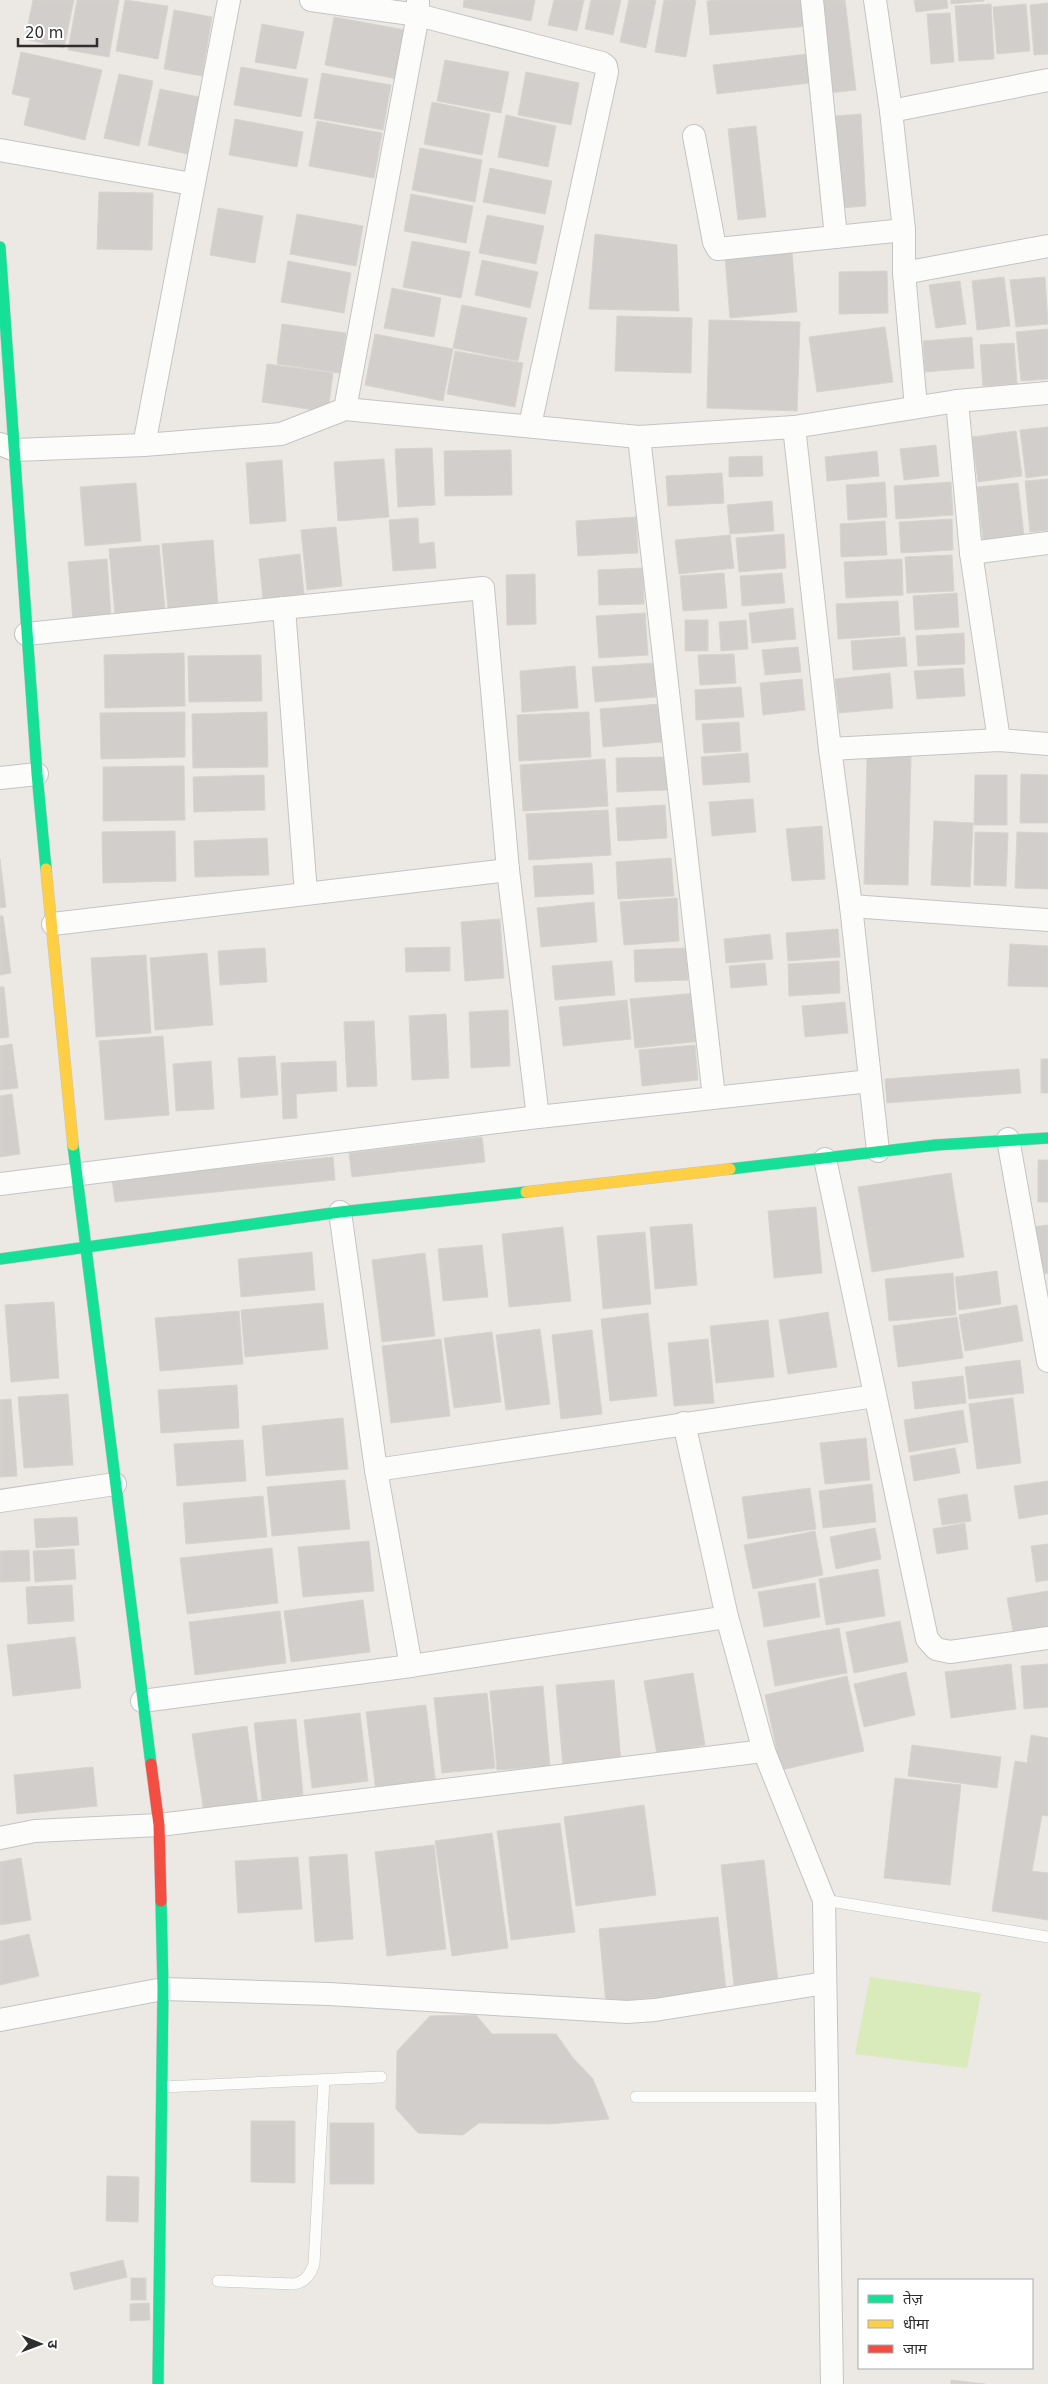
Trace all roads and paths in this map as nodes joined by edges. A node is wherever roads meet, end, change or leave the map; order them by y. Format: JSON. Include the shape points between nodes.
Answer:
{"nodes":[{"id":1,"x":229,"y":0,"type":"edge"},
{"id":2,"x":311,"y":0,"type":"edge"},
{"id":3,"x":812,"y":0,"type":"edge"},
{"id":4,"x":875,"y":0,"type":"edge"},
{"id":5,"x":418,"y":7,"type":"edge"},
{"id":6,"x":1048,"y":80,"type":"edge"},
{"id":7,"x":891,"y":111,"type":"junction"},
{"id":8,"x":694,"y":136,"type":"dead end"},
{"id":9,"x":0,"y":150,"type":"edge"},
{"id":10,"x":192,"y":184,"type":"junction"},
{"id":11,"x":904,"y":230,"type":"junction"},
{"id":12,"x":836,"y":237,"type":"junction"},
{"id":13,"x":1048,"y":246,"type":"edge"},
{"id":14,"x":0,"y":247,"type":"edge"},
{"id":15,"x":904,"y":273,"type":"junction"},
{"id":16,"x":1048,"y":393,"type":"edge"},
{"id":17,"x":957,"y":401,"type":"junction"},
{"id":18,"x":916,"y":407,"type":"junction"},
{"id":19,"x":345,"y":409,"type":"junction"},
{"id":20,"x":530,"y":425,"type":"junction"},
{"id":21,"x":794,"y":426,"type":"junction"},
{"id":22,"x":639,"y":437,"type":"junction"},
{"id":23,"x":144,"y":445,"type":"junction"},
{"id":24,"x":7,"y":447,"type":"edge"},
{"id":25,"x":1048,"y":543,"type":"edge"},
{"id":26,"x":972,"y":553,"type":"junction"},
{"id":27,"x":284,"y":608,"type":"junction"},
{"id":28,"x":26,"y":634,"type":"junction"},
{"id":29,"x":999,"y":740,"type":"junction"},
{"id":30,"x":1048,"y":744,"type":"edge"},
{"id":31,"x":830,"y":749,"type":"junction"},
{"id":32,"x":37,"y":774,"type":"junction"},
{"id":33,"x":0,"y":778,"type":"edge"},
{"id":34,"x":508,"y":870,"type":"junction"},
{"id":35,"x":306,"y":893,"type":"junction"},
{"id":36,"x":852,"y":906,"type":"junction"},
{"id":37,"x":1048,"y":920,"type":"edge"},
{"id":38,"x":53,"y":924,"type":"junction"},
{"id":39,"x":870,"y":1081,"type":"junction"},
{"id":40,"x":714,"y":1097,"type":"junction"},
{"id":41,"x":538,"y":1117,"type":"junction"},
{"id":42,"x":1048,"y":1138,"type":"edge"},
{"id":43,"x":1008,"y":1139,"type":"junction"},
{"id":44,"x":878,"y":1150,"type":"junction"},
{"id":45,"x":825,"y":1159,"type":"junction"},
{"id":46,"x":76,"y":1174,"type":"junction"},
{"id":47,"x":0,"y":1184,"type":"edge"},
{"id":48,"x":340,"y":1212,"type":"junction"},
{"id":49,"x":87,"y":1246,"type":"junction"},
{"id":50,"x":0,"y":1258,"type":"edge"},
{"id":51,"x":1048,"y":1361,"type":"edge"},
{"id":52,"x":874,"y":1396,"type":"junction"},
{"id":53,"x":684,"y":1423,"type":"junction"},
{"id":54,"x":376,"y":1470,"type":"junction"},
{"id":55,"x":115,"y":1484,"type":"junction"},
{"id":56,"x":0,"y":1501,"type":"edge"},
{"id":57,"x":727,"y":1617,"type":"junction"},
{"id":58,"x":1048,"y":1638,"type":"edge"},
{"id":59,"x":412,"y":1666,"type":"junction"},
{"id":60,"x":142,"y":1701,"type":"junction"},
{"id":61,"x":764,"y":1752,"type":"junction"},
{"id":62,"x":159,"y":1825,"type":"junction"},
{"id":63,"x":0,"y":1838,"type":"edge"},
{"id":64,"x":824,"y":1900,"type":"junction"},
{"id":65,"x":1048,"y":1937,"type":"edge"},
{"id":66,"x":825,"y":1983,"type":"junction"},
{"id":67,"x":163,"y":1989,"type":"junction"},
{"id":68,"x":0,"y":2020,"type":"edge"},
{"id":69,"x":381,"y":2077,"type":"dead end"},
{"id":70,"x":324,"y":2080,"type":"junction"},
{"id":71,"x":163,"y":2087,"type":"junction"},
{"id":72,"x":636,"y":2096,"type":"dead end"},
{"id":73,"x":827,"y":2097,"type":"junction"},
{"id":74,"x":218,"y":2281,"type":"dead end"},
{"id":75,"x":158,"y":2384,"type":"edge"},
{"id":76,"x":832,"y":2384,"type":"edge"}],
"edges":[{"from":1,"to":10,"type":"street"},
{"from":2,"to":5,"type":"street"},
{"from":3,"to":12,"type":"street"},
{"from":4,"to":7,"type":"street"},
{"from":5,"to":19,"type":"street"},
{"from":5,"to":20,"type":"street","via":[[606,66]]},
{"from":6,"to":7,"type":"street"},
{"from":7,"to":11,"type":"street"},
{"from":8,"to":12,"type":"street","via":[[718,249]]},
{"from":9,"to":10,"type":"street"},
{"from":10,"to":23,"type":"street"},
{"from":11,"to":12,"type":"street"},
{"from":11,"to":15,"type":"street"},
{"from":13,"to":15,"type":"street"},
{"from":14,"to":24,"type":"street"},
{"from":15,"to":18,"type":"street"},
{"from":16,"to":17,"type":"street"},
{"from":17,"to":18,"type":"street"},
{"from":17,"to":26,"type":"street"},
{"from":18,"to":21,"type":"street"},
{"from":19,"to":20,"type":"street"},
{"from":19,"to":23,"type":"street","via":[[281,434]]},
{"from":20,"to":22,"type":"street"},
{"from":21,"to":22,"type":"street"},
{"from":21,"to":31,"type":"street"},
{"from":22,"to":40,"type":"street"},
{"from":23,"to":24,"type":"street"},
{"from":24,"to":28,"type":"street"},
{"from":25,"to":26,"type":"street"},
{"from":26,"to":29,"type":"street"},
{"from":27,"to":28,"type":"street"},
{"from":27,"to":34,"type":"street","via":[[483,588]]},
{"from":27,"to":35,"type":"street"},
{"from":28,"to":32,"type":"street"},
{"from":29,"to":30,"type":"street"},
{"from":29,"to":31,"type":"street"},
{"from":31,"to":36,"type":"street"},
{"from":32,"to":33,"type":"street"},
{"from":32,"to":38,"type":"street"},
{"from":34,"to":35,"type":"street"},
{"from":34,"to":41,"type":"street"},
{"from":35,"to":38,"type":"street"},
{"from":36,"to":37,"type":"street"},
{"from":36,"to":39,"type":"street"},
{"from":38,"to":46,"type":"street"},
{"from":39,"to":40,"type":"street"},
{"from":39,"to":44,"type":"street"},
{"from":40,"to":41,"type":"street"},
{"from":41,"to":46,"type":"street"},
{"from":42,"to":43,"type":"street"},
{"from":43,"to":44,"type":"street"},
{"from":43,"to":51,"type":"street"},
{"from":44,"to":45,"type":"street"},
{"from":45,"to":48,"type":"street"},
{"from":45,"to":52,"type":"street"},
{"from":46,"to":47,"type":"street"},
{"from":46,"to":49,"type":"street"},
{"from":48,"to":49,"type":"street"},
{"from":48,"to":54,"type":"street"},
{"from":49,"to":50,"type":"street"},
{"from":49,"to":55,"type":"street"},
{"from":52,"to":53,"type":"street"},
{"from":52,"to":58,"type":"street","via":[[927,1639],[936,1649],[950,1652]]},
{"from":53,"to":54,"type":"street"},
{"from":53,"to":57,"type":"street"},
{"from":54,"to":59,"type":"street"},
{"from":55,"to":56,"type":"street"},
{"from":55,"to":60,"type":"street"},
{"from":57,"to":59,"type":"street"},
{"from":57,"to":61,"type":"street"},
{"from":59,"to":60,"type":"street"},
{"from":60,"to":62,"type":"street"},
{"from":61,"to":62,"type":"street"},
{"from":61,"to":64,"type":"street"},
{"from":62,"to":63,"type":"street","via":[[35,1831]]},
{"from":62,"to":67,"type":"street"},
{"from":64,"to":65,"type":"lane"},
{"from":64,"to":66,"type":"street"},
{"from":66,"to":67,"type":"street","via":[[628,2012],[329,1994]]},
{"from":66,"to":73,"type":"street"},
{"from":67,"to":68,"type":"street"},
{"from":67,"to":71,"type":"street"},
{"from":69,"to":70,"type":"lane"},
{"from":70,"to":71,"type":"lane"},
{"from":70,"to":74,"type":"lane","via":[[311,2274],[303,2282],[294,2284]]},
{"from":71,"to":75,"type":"street"},
{"from":72,"to":73,"type":"lane"},
{"from":73,"to":76,"type":"street"}]}
